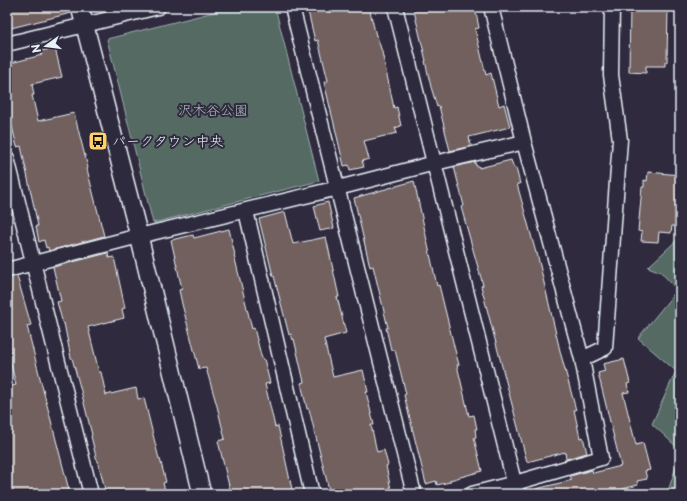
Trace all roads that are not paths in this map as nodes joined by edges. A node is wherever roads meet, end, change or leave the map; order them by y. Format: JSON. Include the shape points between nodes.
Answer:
{"nodes":[{"id":1,"x":80,"y":7,"type":"edge"},
{"id":2,"x":158,"y":7,"type":"edge"},
{"id":3,"x":292,"y":7,"type":"edge"},
{"id":4,"x":395,"y":7,"type":"edge"},
{"id":5,"x":491,"y":7,"type":"edge"},
{"id":6,"x":612,"y":7,"type":"edge"},
{"id":7,"x":85,"y":25,"type":"junction"},
{"id":8,"x":7,"y":44,"type":"edge"},
{"id":9,"x":524,"y":142,"type":"junction"},
{"id":10,"x":7,"y":158,"type":"edge"},
{"id":11,"x":434,"y":163,"type":"junction"},
{"id":12,"x":338,"y":188,"type":"junction"},
{"id":13,"x":246,"y":211,"type":"junction"},
{"id":14,"x":139,"y":236,"type":"junction"},
{"id":15,"x":33,"y":263,"type":"junction"},
{"id":16,"x":7,"y":270,"type":"edge"},
{"id":17,"x":582,"y":359,"type":"junction"},
{"id":18,"x":516,"y":489,"type":"edge"},
{"id":19,"x":91,"y":494,"type":"edge"},
{"id":20,"x":202,"y":494,"type":"edge"},
{"id":21,"x":312,"y":494,"type":"edge"},
{"id":22,"x":414,"y":494,"type":"edge"},
{"id":23,"x":472,"y":494,"type":"edge"}],
"edges":[{"from":1,"to":7,"type":"street"},
{"from":2,"to":7,"type":"street"},
{"from":3,"to":12,"type":"street"},
{"from":4,"to":11,"type":"street"},
{"from":5,"to":9,"type":"street"},
{"from":6,"to":17,"type":"street","via":[[611,75],[620,140],[605,348]]},
{"from":7,"to":8,"type":"street"},
{"from":7,"to":14,"type":"street"},
{"from":9,"to":11,"type":"street"},
{"from":9,"to":17,"type":"street"},
{"from":10,"to":15,"type":"street"},
{"from":11,"to":12,"type":"street"},
{"from":11,"to":18,"type":"street"},
{"from":12,"to":13,"type":"street"},
{"from":12,"to":22,"type":"street"},
{"from":13,"to":14,"type":"street"},
{"from":13,"to":21,"type":"street"},
{"from":14,"to":15,"type":"street"},
{"from":14,"to":20,"type":"street"},
{"from":15,"to":16,"type":"street"},
{"from":15,"to":19,"type":"street"},
{"from":17,"to":18,"type":"street","via":[[601,458]]},
{"from":18,"to":23,"type":"street"}]}
